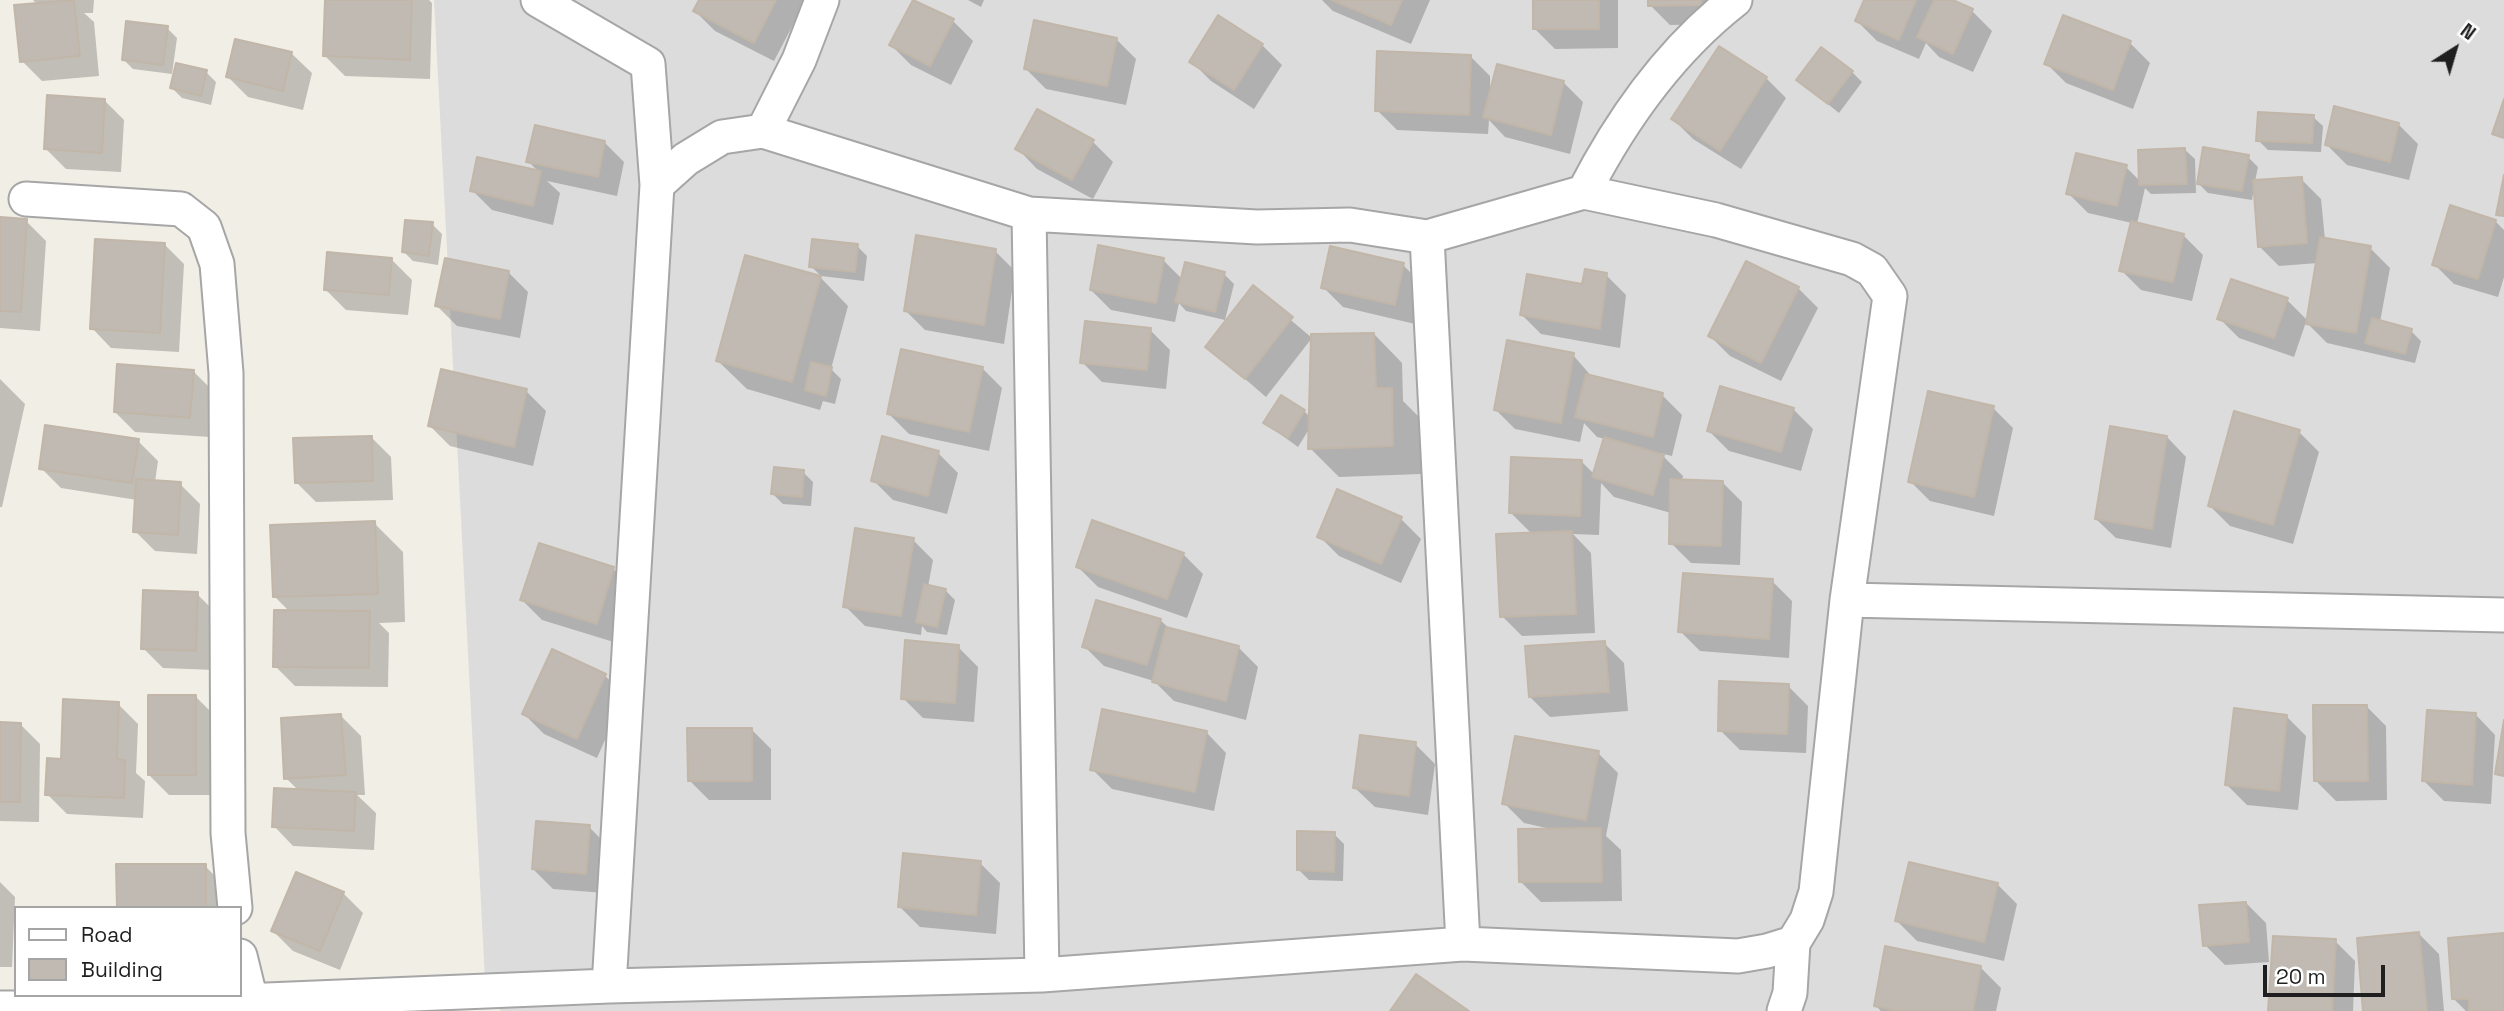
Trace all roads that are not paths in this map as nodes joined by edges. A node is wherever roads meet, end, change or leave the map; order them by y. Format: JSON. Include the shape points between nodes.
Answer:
{"nodes":[{"id":1,"x":538,"y":0,"type":"edge"},
{"id":2,"x":822,"y":0,"type":"edge"},
{"id":3,"x":1735,"y":0,"type":"edge"},
{"id":4,"x":763,"y":131,"type":"junction"},
{"id":5,"x":657,"y":186,"type":"junction"},
{"id":6,"x":1584,"y":192,"type":"junction"},
{"id":7,"x":26,"y":199,"type":"dead end"},
{"id":8,"x":1029,"y":214,"type":"junction"},
{"id":9,"x":1427,"y":237,"type":"junction"},
{"id":10,"x":1847,"y":600,"type":"junction"},
{"id":11,"x":2504,"y":615,"type":"edge"},
{"id":12,"x":235,"y":906,"type":"edge"},
{"id":13,"x":1793,"y":943,"type":"junction"},
{"id":14,"x":1463,"y":944,"type":"junction"},
{"id":15,"x":242,"y":964,"type":"edge"},
{"id":16,"x":1042,"y":975,"type":"junction"},
{"id":17,"x":609,"y":986,"type":"junction"},
{"id":18,"x":251,"y":1001,"type":"junction"},
{"id":19,"x":0,"y":1008,"type":"edge"},
{"id":20,"x":1784,"y":1011,"type":"edge"}],
"edges":[{"from":1,"to":5,"type":"street","via":[[648,64]]},
{"from":2,"to":4,"type":"street","via":[[799,60]]},
{"from":3,"to":6,"type":"street","via":[[1651,85],[1608,146]]},
{"from":4,"to":5,"type":"street","via":[[722,137],[686,159]]},
{"from":4,"to":8,"type":"street"},
{"from":5,"to":17,"type":"street"},
{"from":6,"to":9,"type":"street"},
{"from":6,"to":10,"type":"street","via":[[1716,220],[1852,258],[1872,270],[1890,296]]},
{"from":7,"to":12,"type":"street","via":[[181,209],[204,227],[216,264],[226,373],[228,833]]},
{"from":8,"to":9,"type":"street","via":[[1257,227],[1350,225]]},
{"from":8,"to":16,"type":"street"},
{"from":9,"to":14,"type":"street"},
{"from":10,"to":11,"type":"street"},
{"from":10,"to":13,"type":"street","via":[[1816,892]]},
{"from":13,"to":14,"type":"street","via":[[1738,956]]},
{"from":13,"to":20,"type":"street","via":[[1790,993]]},
{"from":14,"to":16,"type":"street"},
{"from":15,"to":18,"type":"street"},
{"from":16,"to":17,"type":"street"},
{"from":17,"to":18,"type":"street"},
{"from":18,"to":19,"type":"street"}]}
